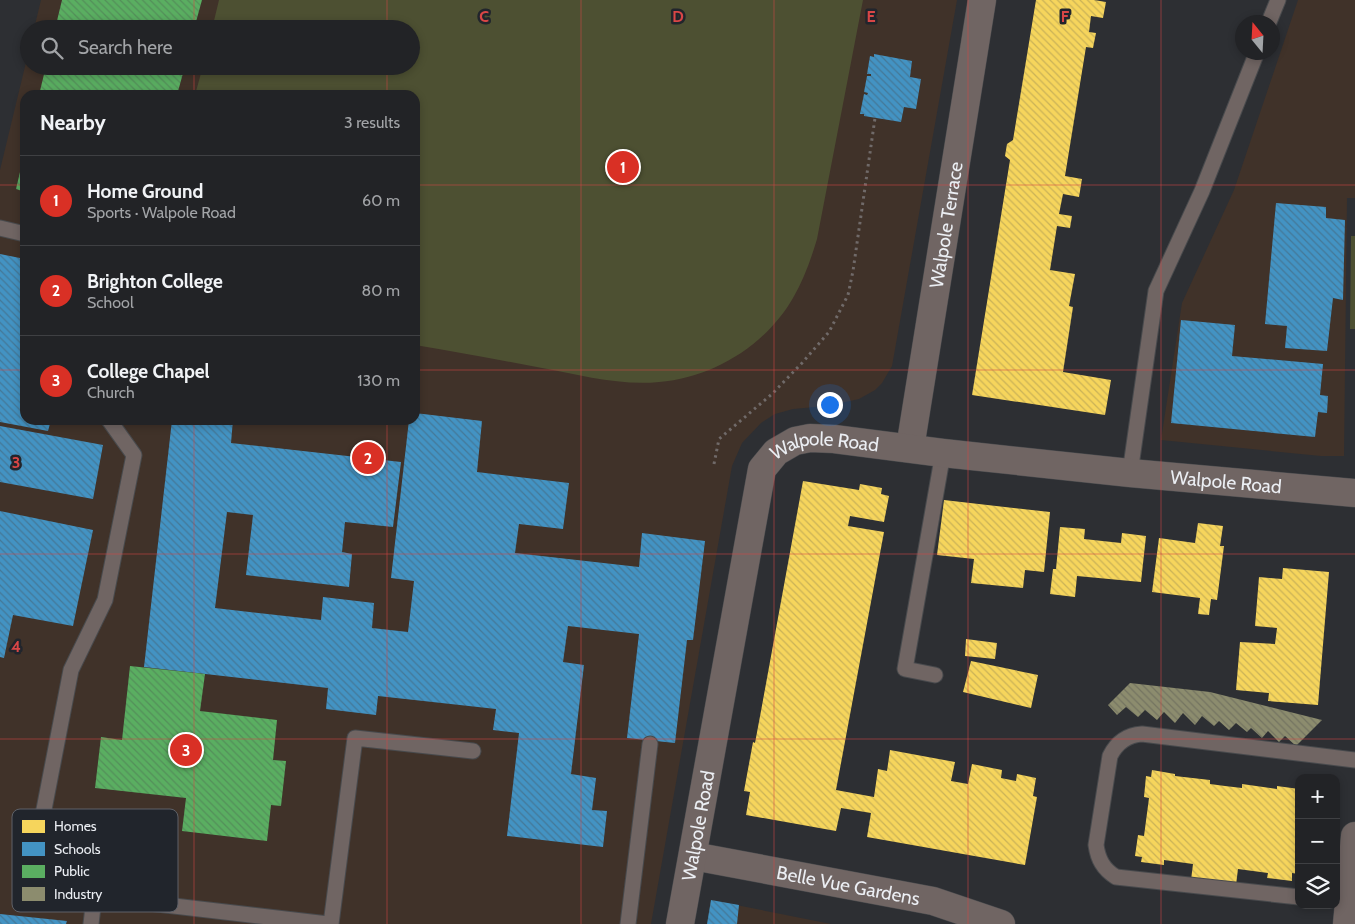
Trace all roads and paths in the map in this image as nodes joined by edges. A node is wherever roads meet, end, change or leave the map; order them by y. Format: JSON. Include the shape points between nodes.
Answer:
{"nodes":[{"id":1,"x":982,"y":0,"type":"edge"},
{"id":2,"x":1278,"y":0,"type":"edge"},
{"id":3,"x":1272,"y":15,"type":"edge"},
{"id":4,"x":1254,"y":60,"type":"edge"},
{"id":5,"x":875,"y":118,"type":"dead end"},
{"id":6,"x":0,"y":228,"type":"edge"},
{"id":7,"x":20,"y":233,"type":"edge"},
{"id":8,"x":113,"y":425,"type":"edge"},
{"id":9,"x":910,"y":448,"type":"junction"},
{"id":10,"x":943,"y":453,"type":"junction"},
{"id":11,"x":714,"y":464,"type":"dead end"},
{"id":12,"x":1130,"y":473,"type":"junction"},
{"id":13,"x":1355,"y":493,"type":"edge"},
{"id":14,"x":935,"y":675,"type":"dead end"},
{"id":15,"x":650,"y":744,"type":"dead end"},
{"id":16,"x":473,"y":751,"type":"dead end"},
{"id":17,"x":1355,"y":760,"type":"edge"},
{"id":18,"x":44,"y":809,"type":"edge"},
{"id":19,"x":1355,"y":836,"type":"edge"},
{"id":20,"x":693,"y":856,"type":"junction"},
{"id":21,"x":1295,"y":897,"type":"edge"},
{"id":22,"x":178,"y":907,"type":"edge"},
{"id":23,"x":1344,"y":909,"type":"edge"},
{"id":24,"x":330,"y":924,"type":"edge"},
{"id":25,"x":628,"y":924,"type":"edge"},
{"id":26,"x":680,"y":924,"type":"edge"},
{"id":27,"x":1001,"y":924,"type":"edge"}],
"edges":[{"from":1,"to":9,"type":"street","name":"Walpole Terrace"},
{"from":2,"to":3,"type":"lane"},
{"from":4,"to":12,"type":"lane","via":[[1202,191],[1156,291]]},
{"from":5,"to":11,"type":"path","via":[[853,271],[848,295],[839,315],[802,363],[720,439]]},
{"from":6,"to":7,"type":"lane"},
{"from":8,"to":18,"type":"lane","via":[[134,455],[105,600],[71,670]]},
{"from":9,"to":10,"type":"street","name":"Walpole Road"},
{"from":9,"to":20,"type":"street","name":"Walpole Road","via":[[810,438],[776,452],[762,469]]},
{"from":10,"to":12,"type":"street","name":"Walpole Road"},
{"from":10,"to":14,"type":"lane","via":[[905,670]]},
{"from":12,"to":13,"type":"street","name":"Walpole Road"},
{"from":15,"to":25,"type":"lane"},
{"from":16,"to":24,"type":"lane","via":[[355,738]]},
{"from":17,"to":21,"type":"lane","via":[[1142,734],[1125,738],[1110,756],[1096,844],[1099,858],[1110,873],[1116,877]]},
{"from":19,"to":23,"type":"street"},
{"from":20,"to":26,"type":"street","name":"Walpole Road"},
{"from":20,"to":27,"type":"street","name":"Belle Vue Gardens","via":[[933,901]]},
{"from":22,"to":24,"type":"lane"}]}
